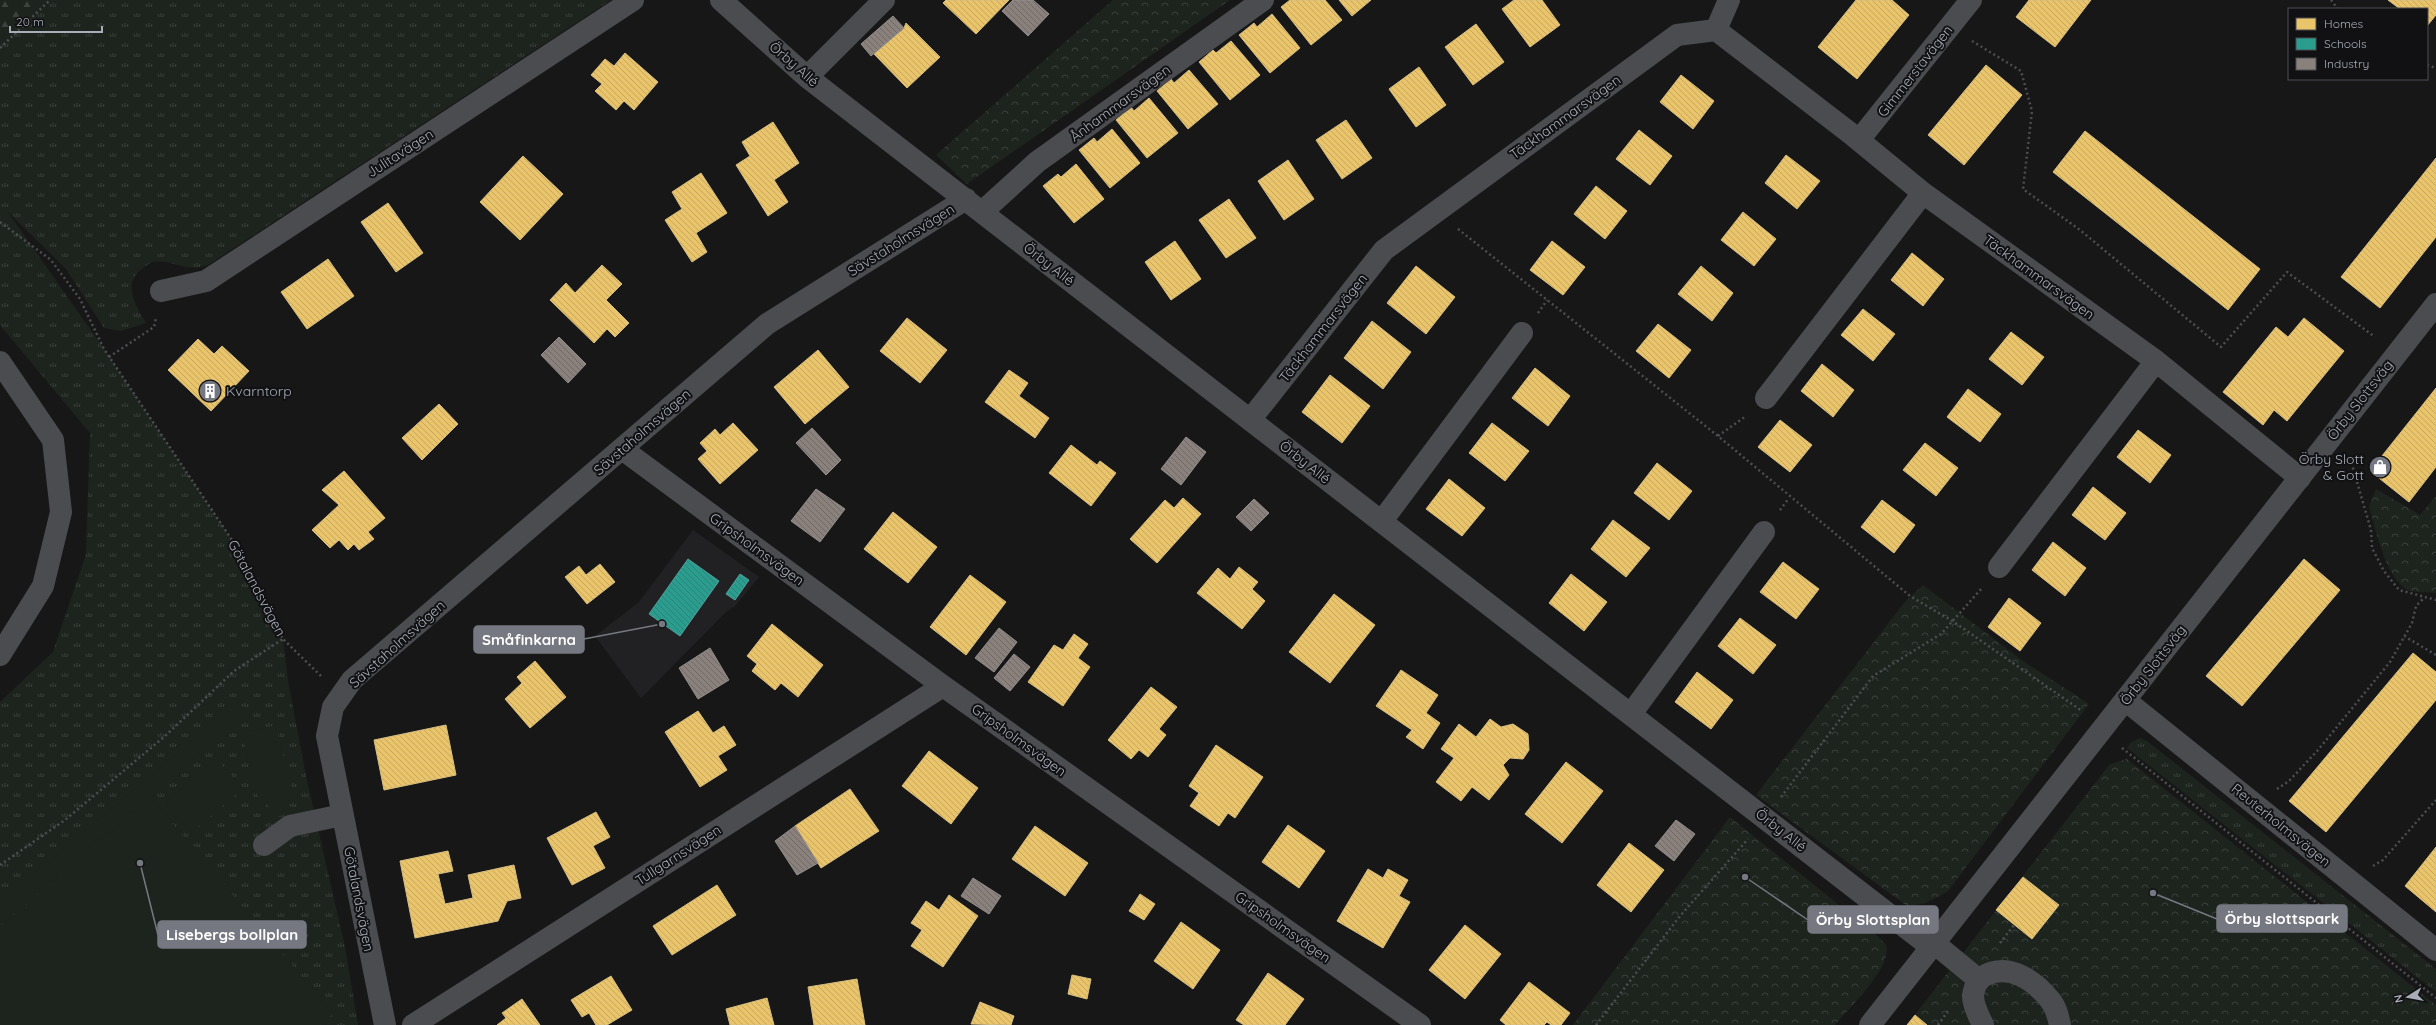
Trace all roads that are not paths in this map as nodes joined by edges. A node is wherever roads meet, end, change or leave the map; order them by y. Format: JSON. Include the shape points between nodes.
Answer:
{"nodes":[{"id":1,"x":633,"y":0,"type":"edge"},
{"id":2,"x":721,"y":0,"type":"edge"},
{"id":3,"x":884,"y":0,"type":"edge"},
{"id":4,"x":1263,"y":0,"type":"edge"},
{"id":5,"x":1729,"y":0,"type":"edge"},
{"id":6,"x":1971,"y":0,"type":"edge"},
{"id":7,"x":1716,"y":30,"type":"junction"},
{"id":8,"x":807,"y":77,"type":"junction"},
{"id":9,"x":1859,"y":140,"type":"junction"},
{"id":10,"x":1923,"y":193,"type":"junction"},
{"id":11,"x":974,"y":205,"type":"junction"},
{"id":12,"x":161,"y":291,"type":"road end"},
{"id":13,"x":2436,"y":304,"type":"edge"},
{"id":14,"x":1522,"y":333,"type":"dead end"},
{"id":15,"x":2156,"y":361,"type":"junction"},
{"id":16,"x":0,"y":362,"type":"edge"},
{"id":17,"x":1766,"y":398,"type":"road end"},
{"id":18,"x":1250,"y":420,"type":"junction"},
{"id":19,"x":622,"y":449,"type":"junction"},
{"id":20,"x":2300,"y":478,"type":"junction"},
{"id":21,"x":1382,"y":521,"type":"junction"},
{"id":22,"x":1764,"y":532,"type":"dead end"},
{"id":23,"x":1999,"y":567,"type":"road end"},
{"id":24,"x":0,"y":655,"type":"edge"},
{"id":25,"x":943,"y":686,"type":"junction"},
{"id":26,"x":341,"y":696,"type":"joint"},
{"id":27,"x":2125,"y":700,"type":"junction"},
{"id":28,"x":1631,"y":714,"type":"junction"},
{"id":29,"x":342,"y":815,"type":"junction"},
{"id":30,"x":264,"y":845,"type":"dead end"},
{"id":31,"x":1933,"y":945,"type":"junction"},
{"id":32,"x":2436,"y":950,"type":"edge"},
{"id":33,"x":1979,"y":980,"type":"junction"},
{"id":34,"x":385,"y":1025,"type":"edge"},
{"id":35,"x":413,"y":1025,"type":"edge"},
{"id":36,"x":1420,"y":1025,"type":"edge"},
{"id":37,"x":1870,"y":1025,"type":"edge"},
{"id":38,"x":1983,"y":1025,"type":"edge"},
{"id":39,"x":2060,"y":1025,"type":"edge"}],
"edges":[{"from":1,"to":12,"type":"street","name":"Julitavägen","via":[[206,281]]},
{"from":2,"to":8,"type":"street","name":"Örby Allé"},
{"from":3,"to":8,"type":"street"},
{"from":4,"to":11,"type":"street","name":"Ånhammarsvägen"},
{"from":5,"to":7,"type":"street"},
{"from":6,"to":9,"type":"street","name":"Gimmerstavägen"},
{"from":7,"to":9,"type":"street","name":"Täckhammarsvägen"},
{"from":7,"to":18,"type":"street","name":"Täckhammarsvägen","via":[[1677,34],[1384,250]]},
{"from":8,"to":11,"type":"street","name":"Örby Allé"},
{"from":9,"to":10,"type":"street","name":"Täckhammarsvägen"},
{"from":10,"to":15,"type":"street","name":"Täckhammarsvägen"},
{"from":10,"to":17,"type":"street"},
{"from":11,"to":18,"type":"street","name":"Örby Allé"},
{"from":11,"to":19,"type":"street","name":"Sävstaholmsvägen","via":[[767,324]]},
{"from":13,"to":20,"type":"street","name":"Örby Slottsväg"},
{"from":14,"to":21,"type":"street"},
{"from":15,"to":20,"type":"street","name":"Täckhammarsvägen"},
{"from":15,"to":23,"type":"street"},
{"from":16,"to":24,"type":"street","via":[[53,440],[60,512],[43,586]]},
{"from":18,"to":21,"type":"street","name":"Örby Allé"},
{"from":19,"to":25,"type":"street","name":"Gripsholmsvägen"},
{"from":19,"to":26,"type":"street","name":"Sävstaholmsvägen","via":[[352,680]]},
{"from":20,"to":27,"type":"street","name":"Örby Slottsväg"},
{"from":21,"to":28,"type":"street","name":"Örby Allé"},
{"from":22,"to":28,"type":"street"},
{"from":25,"to":35,"type":"street","name":"Tullgarnsvägen"},
{"from":25,"to":36,"type":"street","name":"Gripsholmsvägen"},
{"from":26,"to":29,"type":"street","name":"Götalandsvägen","via":[[333,707],[327,736]]},
{"from":27,"to":31,"type":"street","name":"Örby Slottsväg"},
{"from":27,"to":32,"type":"street","name":"Reuterholmsvägen"},
{"from":28,"to":31,"type":"street","name":"Örby Allé"},
{"from":29,"to":30,"type":"street","via":[[290,826]]},
{"from":29,"to":34,"type":"street","name":"Götalandsvägen"},
{"from":31,"to":33,"type":"street","name":"Örby Allé"},
{"from":31,"to":37,"type":"street","name":"Örby Slottsväg"},
{"from":33,"to":38,"type":"street","via":[[1975,985],[1973,997]]},
{"from":33,"to":39,"type":"street","via":[[1990,972],[2003,970],[2029,980],[2052,1001]]}]}
